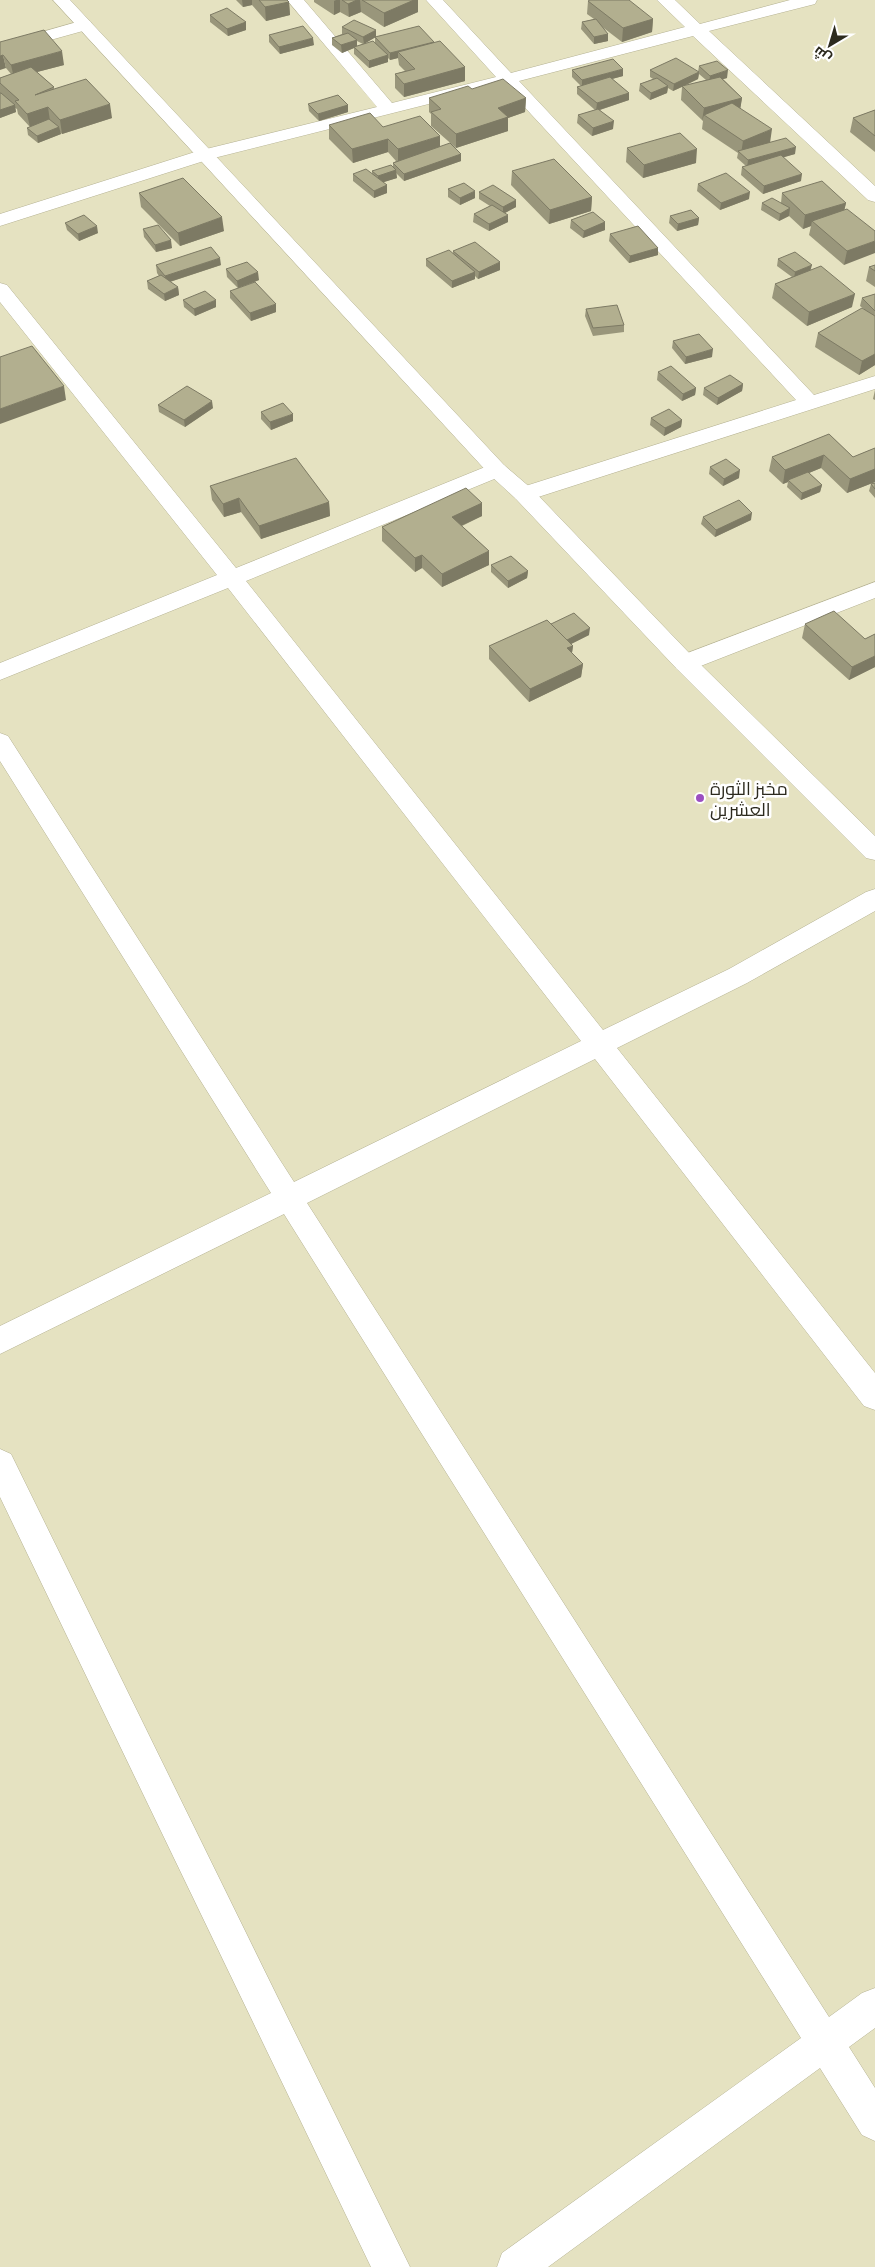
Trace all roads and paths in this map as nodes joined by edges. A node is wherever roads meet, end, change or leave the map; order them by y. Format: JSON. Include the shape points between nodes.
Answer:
{"nodes":[{"id":1,"x":61,"y":0,"type":"edge"},
{"id":2,"x":295,"y":0,"type":"edge"},
{"id":3,"x":434,"y":0,"type":"edge"},
{"id":4,"x":665,"y":0,"type":"edge"},
{"id":5,"x":809,"y":0,"type":"edge"},
{"id":6,"x":84,"y":25,"type":"junction"},
{"id":7,"x":696,"y":29,"type":"junction"},
{"id":8,"x":0,"y":49,"type":"edge"},
{"id":9,"x":508,"y":79,"type":"junction"},
{"id":10,"x":388,"y":109,"type":"junction"},
{"id":11,"x":204,"y":155,"type":"junction"},
{"id":12,"x":875,"y":196,"type":"edge"},
{"id":13,"x":0,"y":220,"type":"edge"},
{"id":14,"x":0,"y":289,"type":"edge"},
{"id":15,"x":875,"y":382,"type":"edge"},
{"id":16,"x":810,"y":403,"type":"junction"},
{"id":17,"x":497,"y":470,"type":"junction"},
{"id":18,"x":524,"y":494,"type":"junction"},
{"id":19,"x":231,"y":577,"type":"junction"},
{"id":20,"x":875,"y":590,"type":"edge"},
{"id":21,"x":685,"y":662,"type":"junction"},
{"id":22,"x":0,"y":672,"type":"edge"},
{"id":23,"x":0,"y":742,"type":"edge"},
{"id":24,"x":875,"y":852,"type":"edge"},
{"id":25,"x":875,"y":899,"type":"edge"},
{"id":26,"x":598,"y":1044,"type":"junction"},
{"id":27,"x":290,"y":1197,"type":"junction"},
{"id":28,"x":0,"y":1341,"type":"edge"},
{"id":29,"x":875,"y":1396,"type":"edge"},
{"id":30,"x":0,"y":1464,"type":"edge"},
{"id":31,"x":875,"y":2006,"type":"edge"},
{"id":32,"x":824,"y":2042,"type":"junction"},
{"id":33,"x":875,"y":2122,"type":"edge"},
{"id":34,"x":391,"y":2267,"type":"edge"},
{"id":35,"x":516,"y":2267,"type":"edge"}],
"edges":[{"from":1,"to":6,"type":"street"},
{"from":2,"to":10,"type":"street"},
{"from":3,"to":9,"type":"street"},
{"from":4,"to":7,"type":"street"},
{"from":5,"to":7,"type":"street"},
{"from":6,"to":8,"type":"street"},
{"from":6,"to":11,"type":"street"},
{"from":7,"to":9,"type":"street"},
{"from":7,"to":12,"type":"street"},
{"from":9,"to":10,"type":"street"},
{"from":9,"to":16,"type":"street"},
{"from":10,"to":11,"type":"street"},
{"from":11,"to":13,"type":"street"},
{"from":11,"to":17,"type":"street"},
{"from":14,"to":19,"type":"street"},
{"from":15,"to":16,"type":"street"},
{"from":16,"to":18,"type":"street"},
{"from":17,"to":18,"type":"street"},
{"from":17,"to":19,"type":"street"},
{"from":18,"to":21,"type":"street"},
{"from":19,"to":22,"type":"street"},
{"from":19,"to":26,"type":"street"},
{"from":20,"to":21,"type":"street"},
{"from":21,"to":24,"type":"street"},
{"from":23,"to":27,"type":"street"},
{"from":25,"to":26,"type":"street","via":[[738,976]]},
{"from":26,"to":27,"type":"street"},
{"from":26,"to":29,"type":"street"},
{"from":27,"to":28,"type":"street"},
{"from":27,"to":32,"type":"street"},
{"from":30,"to":34,"type":"street"},
{"from":31,"to":32,"type":"street"},
{"from":32,"to":33,"type":"street"},
{"from":32,"to":35,"type":"street"}]}
